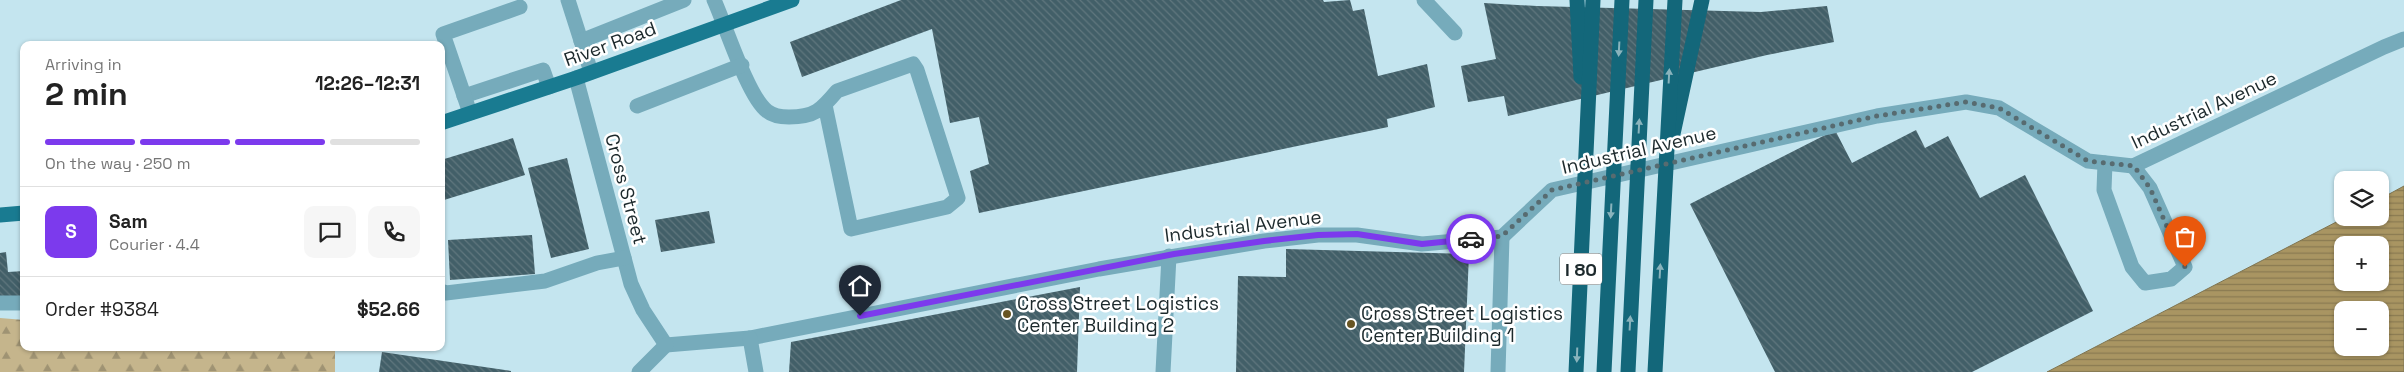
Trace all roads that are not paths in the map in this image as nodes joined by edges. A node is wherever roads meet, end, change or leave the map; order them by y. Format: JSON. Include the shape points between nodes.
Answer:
{"nodes":[{"id":1,"x":568,"y":0,"type":"edge"},
{"id":2,"x":684,"y":0,"type":"edge"},
{"id":3,"x":714,"y":0,"type":"edge"},
{"id":4,"x":790,"y":0,"type":"edge"},
{"id":5,"x":1424,"y":0,"type":"edge"},
{"id":6,"x":1577,"y":0,"type":"edge"},
{"id":7,"x":1593,"y":0,"type":"edge"},
{"id":8,"x":1622,"y":0,"type":"edge"},
{"id":9,"x":1646,"y":0,"type":"edge"},
{"id":10,"x":1674,"y":0,"type":"edge"},
{"id":11,"x":1702,"y":0,"type":"edge"},
{"id":12,"x":520,"y":6,"type":"dead end"},
{"id":13,"x":725,"y":24,"type":"junction"},
{"id":14,"x":1455,"y":33,"type":"dead end"},
{"id":15,"x":2404,"y":39,"type":"edge"},
{"id":16,"x":581,"y":41,"type":"junction"},
{"id":17,"x":742,"y":66,"type":"junction"},
{"id":18,"x":591,"y":72,"type":"junction"},
{"id":19,"x":576,"y":78,"type":"junction"},
{"id":20,"x":549,"y":87,"type":"junction"},
{"id":21,"x":464,"y":96,"type":"junction"},
{"id":22,"x":826,"y":105,"type":"junction"},
{"id":23,"x":638,"y":106,"type":"dead end"},
{"id":24,"x":470,"y":113,"type":"junction"},
{"id":25,"x":445,"y":122,"type":"edge"},
{"id":26,"x":2105,"y":163,"type":"junction"},
{"id":27,"x":1586,"y":166,"type":"junction"},
{"id":28,"x":2134,"y":166,"type":"junction"},
{"id":29,"x":1664,"y":177,"type":"junction"},
{"id":30,"x":20,"y":213,"type":"edge"},
{"id":31,"x":0,"y":215,"type":"edge"},
{"id":32,"x":1502,"y":236,"type":"junction"},
{"id":33,"x":1169,"y":256,"type":"junction"},
{"id":34,"x":624,"y":258,"type":"junction"},
{"id":35,"x":445,"y":293,"type":"edge"},
{"id":36,"x":0,"y":303,"type":"edge"},
{"id":37,"x":20,"y":303,"type":"edge"},
{"id":38,"x":750,"y":338,"type":"junction"},
{"id":39,"x":666,"y":345,"type":"junction"},
{"id":40,"x":638,"y":372,"type":"edge"},
{"id":41,"x":756,"y":372,"type":"edge"},
{"id":42,"x":1163,"y":372,"type":"edge"},
{"id":43,"x":1498,"y":372,"type":"edge"},
{"id":44,"x":1576,"y":372,"type":"edge"},
{"id":45,"x":1604,"y":372,"type":"edge"},
{"id":46,"x":1628,"y":372,"type":"edge"},
{"id":47,"x":1655,"y":372,"type":"edge"}],
"edges":[{"from":1,"to":16,"type":"lane"},
{"from":2,"to":16,"type":"lane"},
{"from":3,"to":13,"type":"lane"},
{"from":4,"to":13,"type":"main road","name":"River Road"},
{"from":5,"to":14,"type":"lane"},
{"from":6,"to":27,"type":"highway"},
{"from":7,"to":27,"type":"highway","number":"I 80"},
{"from":8,"to":45,"type":"highway","number":"I 80","one_way":true},
{"from":46,"to":9,"type":"highway","one_way":true},
{"from":29,"to":10,"type":"highway","one_way":true},
{"from":11,"to":29,"type":"highway"},
{"from":12,"to":21,"type":"lane","via":[[443,34]]},
{"from":13,"to":17,"type":"lane"},
{"from":13,"to":18,"type":"main road","name":"River Road"},
{"from":15,"to":28,"type":"lane","name":"Industrial Avenue"},
{"from":16,"to":18,"type":"lane"},
{"from":17,"to":22,"type":"lane","via":[[767,111],[777,116],[812,115]]},
{"from":17,"to":23,"type":"lane"},
{"from":18,"to":19,"type":"main road","name":"River Road"},
{"from":19,"to":20,"type":"main road","name":"River Road"},
{"from":19,"to":34,"type":"lane","name":"Cross Street"},
{"from":20,"to":21,"type":"lane","via":[[543,70]]},
{"from":20,"to":24,"type":"main road","name":"River Road"},
{"from":21,"to":24,"type":"lane"},
{"from":22,"to":22,"type":"lane","via":[[838,92],[913,64],[918,70],[958,198],[947,206],[850,228]]},
{"from":24,"to":25,"type":"main road","name":"River Road"},
{"from":26,"to":28,"type":"lane","name":"Industrial Avenue"},
{"from":26,"to":28,"type":"lane","via":[[2104,190],[2132,267],[2146,283],[2172,279],[2185,267],[2150,188]]},
{"from":26,"to":32,"type":"lane","name":"Industrial Avenue","via":[[2088,161],[1999,108],[1966,102],[1877,116],[1552,190]]},
{"from":27,"to":44,"type":"highway","number":"I 80","one_way":true},
{"from":47,"to":29,"type":"highway","one_way":true},
{"from":30,"to":31,"type":"main road"},
{"from":32,"to":33,"type":"lane","name":"Industrial Avenue","via":[[1422,244],[1357,234],[1318,235]]},
{"from":32,"to":43,"type":"lane"},
{"from":33,"to":38,"type":"lane","name":"Industrial Avenue"},
{"from":33,"to":42,"type":"lane"},
{"from":34,"to":35,"type":"lane","via":[[545,281]]},
{"from":34,"to":39,"type":"lane","name":"Cross Street","via":[[643,310]]},
{"from":36,"to":37,"type":"lane"},
{"from":38,"to":39,"type":"lane","name":"Industrial Avenue"},
{"from":38,"to":41,"type":"lane"},
{"from":39,"to":40,"type":"lane"}]}
